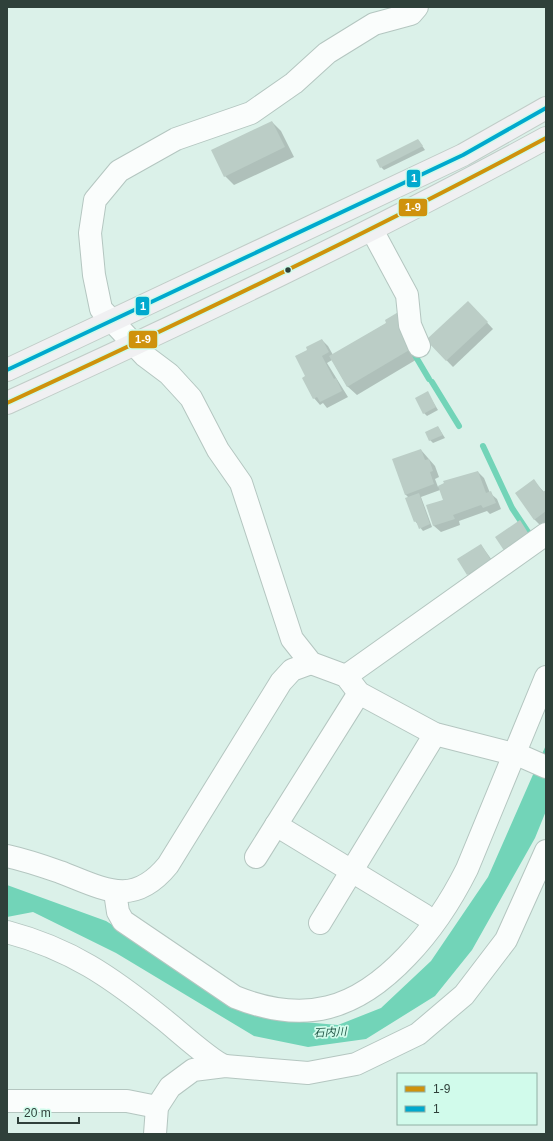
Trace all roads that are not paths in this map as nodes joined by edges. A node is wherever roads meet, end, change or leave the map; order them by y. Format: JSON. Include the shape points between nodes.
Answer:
{"nodes":[{"id":1,"x":417,"y":7,"type":"edge"},
{"id":2,"x":546,"y":108,"type":"edge"},
{"id":3,"x":546,"y":138,"type":"edge"},
{"id":4,"x":372,"y":230,"type":"junction"},
{"id":5,"x":112,"y":321,"type":"junction"},
{"id":6,"x":134,"y":344,"type":"junction"},
{"id":7,"x":419,"y":346,"type":"dead end"},
{"id":8,"x":7,"y":370,"type":"edge"},
{"id":9,"x":7,"y":403,"type":"edge"},
{"id":10,"x":546,"y":534,"type":"edge"},
{"id":11,"x":311,"y":663,"type":"junction"},
{"id":12,"x":346,"y":676,"type":"junction"},
{"id":13,"x":546,"y":677,"type":"edge"},
{"id":14,"x":359,"y":693,"type":"junction"},
{"id":15,"x":435,"y":734,"type":"junction"},
{"id":16,"x":517,"y":754,"type":"junction"},
{"id":17,"x":546,"y":767,"type":"edge"},
{"id":18,"x":276,"y":825,"type":"junction"},
{"id":19,"x":546,"y":851,"type":"edge"},
{"id":20,"x":7,"y":856,"type":"edge"},
{"id":21,"x":256,"y":857,"type":"dead end"},
{"id":22,"x":352,"y":871,"type":"junction"},
{"id":23,"x":115,"y":892,"type":"junction"},
{"id":24,"x":424,"y":914,"type":"dead end"},
{"id":25,"x":320,"y":923,"type":"dead end"},
{"id":26,"x":7,"y":932,"type":"edge"},
{"id":27,"x":225,"y":1066,"type":"junction"},
{"id":28,"x":7,"y":1101,"type":"edge"},
{"id":29,"x":157,"y":1107,"type":"junction"},
{"id":30,"x":155,"y":1134,"type":"edge"}],
"edges":[{"from":1,"to":5,"type":"street","via":[[411,14],[374,24],[327,53],[294,83],[251,113],[176,139],[119,171],[95,200],[90,233],[94,275],[101,309]]},
{"from":2,"to":5,"type":"main road","via":[[463,155]]},
{"from":3,"to":4,"type":"main road"},
{"from":4,"to":6,"type":"main road"},
{"from":4,"to":7,"type":"street","via":[[407,295],[410,325]]},
{"from":5,"to":6,"type":"street"},
{"from":5,"to":8,"type":"main road"},
{"from":6,"to":9,"type":"main road"},
{"from":6,"to":11,"type":"street","via":[[169,374],[191,398],[218,450],[241,483],[292,639]]},
{"from":10,"to":12,"type":"street"},
{"from":11,"to":12,"type":"street"},
{"from":11,"to":23,"type":"street","via":[[292,670],[281,682],[173,858],[158,877],[146,886],[131,891]]},
{"from":12,"to":14,"type":"street"},
{"from":13,"to":16,"type":"street"},
{"from":14,"to":15,"type":"street"},
{"from":14,"to":18,"type":"street"},
{"from":15,"to":16,"type":"street"},
{"from":15,"to":22,"type":"street"},
{"from":16,"to":17,"type":"street"},
{"from":16,"to":23,"type":"street","via":[[467,869],[436,923],[379,984],[341,1004],[298,1012],[276,1010],[235,997],[123,920],[118,912]]},
{"from":18,"to":21,"type":"street"},
{"from":18,"to":22,"type":"street"},
{"from":19,"to":27,"type":"street","via":[[506,940],[464,995],[418,1034],[356,1064],[308,1073]]},
{"from":20,"to":23,"type":"street"},
{"from":22,"to":24,"type":"street"},
{"from":22,"to":25,"type":"street"},
{"from":26,"to":27,"type":"street","via":[[30,938],[68,954],[102,973]]},
{"from":27,"to":29,"type":"street","via":[[193,1070],[170,1087]]},
{"from":28,"to":29,"type":"street","via":[[127,1101]]},
{"from":29,"to":30,"type":"street"}]}
